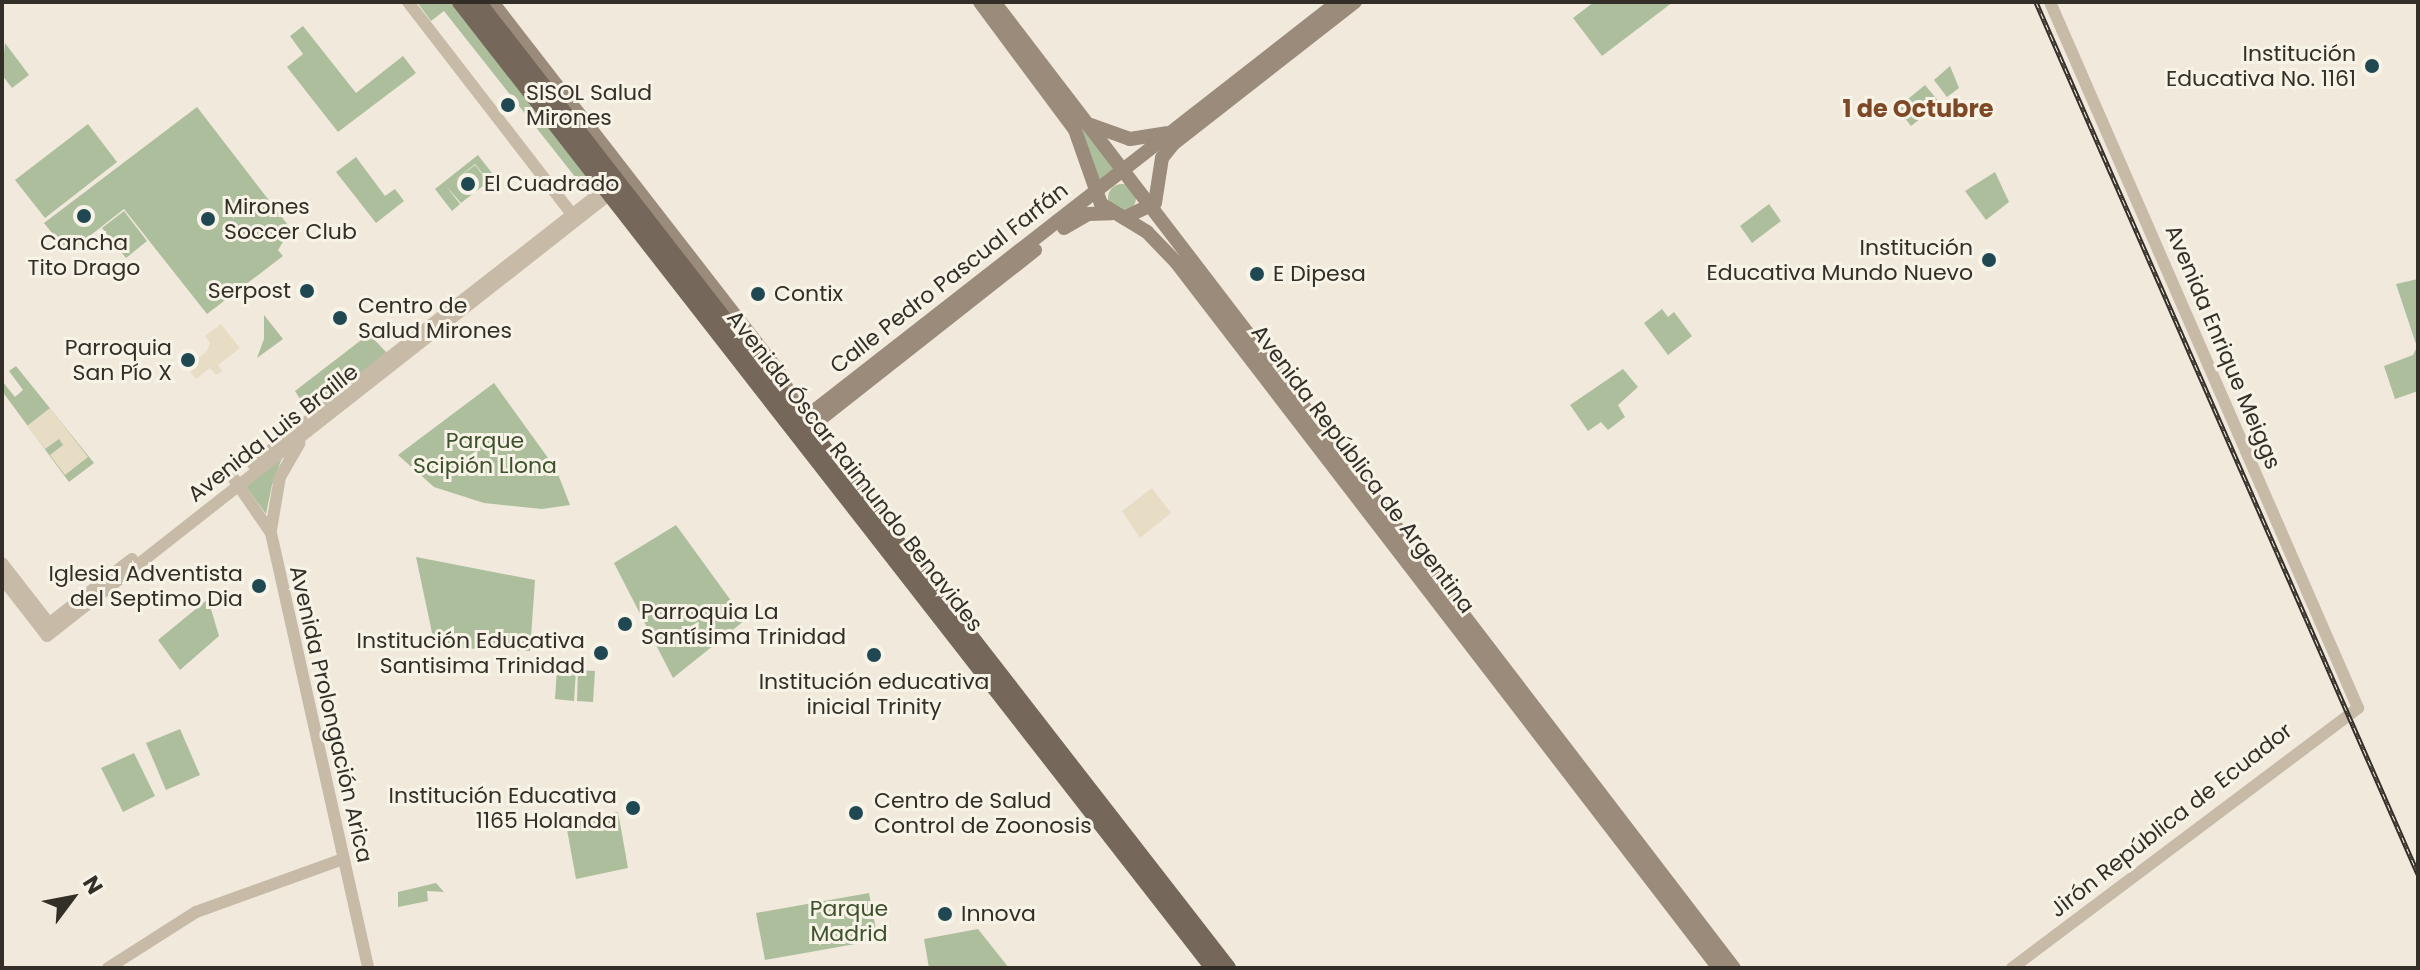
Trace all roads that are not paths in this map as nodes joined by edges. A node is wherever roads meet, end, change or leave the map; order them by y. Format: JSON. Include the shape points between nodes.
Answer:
{"nodes":[{"id":1,"x":408,"y":2,"type":"edge"},
{"id":2,"x":460,"y":2,"type":"edge"},
{"id":3,"x":478,"y":2,"type":"edge"},
{"id":4,"x":492,"y":2,"type":"edge"},
{"id":5,"x":980,"y":2,"type":"edge"},
{"id":6,"x":994,"y":2,"type":"edge"},
{"id":7,"x":1338,"y":2,"type":"edge"},
{"id":8,"x":1355,"y":2,"type":"edge"},
{"id":9,"x":2050,"y":2,"type":"edge"},
{"id":10,"x":1083,"y":118,"type":"junction"},
{"id":11,"x":1178,"y":127,"type":"junction"},
{"id":12,"x":617,"y":164,"type":"junction"},
{"id":13,"x":1123,"y":171,"type":"junction"},
{"id":14,"x":612,"y":188,"type":"junction"},
{"id":15,"x":1094,"y":193,"type":"junction"},
{"id":16,"x":1150,"y":208,"type":"junction"},
{"id":17,"x":572,"y":214,"type":"junction"},
{"id":18,"x":1118,"y":216,"type":"junction"},
{"id":19,"x":802,"y":427,"type":"junction"},
{"id":20,"x":309,"y":431,"type":"junction"},
{"id":21,"x":236,"y":482,"type":"junction"},
{"id":22,"x":271,"y":533,"type":"junction"},
{"id":23,"x":2,"y":563,"type":"edge"},
{"id":24,"x":2,"y":578,"type":"edge"},
{"id":25,"x":48,"y":629,"type":"junction"},
{"id":26,"x":2358,"y":708,"type":"joint"},
{"id":27,"x":343,"y":859,"type":"junction"},
{"id":28,"x":108,"y":968,"type":"edge"},
{"id":29,"x":368,"y":968,"type":"edge"},
{"id":30,"x":1213,"y":968,"type":"edge"},
{"id":31,"x":1228,"y":968,"type":"edge"},
{"id":32,"x":1719,"y":968,"type":"edge"},
{"id":33,"x":1734,"y":968,"type":"edge"},
{"id":34,"x":2012,"y":968,"type":"edge"}],
"edges":[{"from":1,"to":17,"type":"street"},
{"from":2,"to":14,"type":"main road","name":"Avenida Óscar Raimundo Benavides"},
{"from":3,"to":14,"type":"main road","name":"Avenida Óscar Raimundo Benavides"},
{"from":4,"to":12,"type":"main road","name":"Avenida Óscar Raimundo Benavides"},
{"from":5,"to":15,"type":"main road","name":"Avenida República de Argentina","via":[[1075,130]]},
{"from":6,"to":10,"type":"main road","name":"Avenida República de Argentina"},
{"from":7,"to":11,"type":"main road","name":"Calle Pedro Pascual Farfán"},
{"from":8,"to":16,"type":"main road","via":[[1173,144],[1162,158],[1159,194]]},
{"from":9,"to":26,"type":"street","name":"Avenida Enrique Meiggs"},
{"from":10,"to":11,"type":"main road","via":[[1130,139]]},
{"from":10,"to":13,"type":"main road","name":"Avenida República de Argentina"},
{"from":11,"to":13,"type":"main road","name":"Calle Pedro Pascual Farfán"},
{"from":12,"to":14,"type":"street"},
{"from":12,"to":19,"type":"main road","name":"Avenida Óscar Raimundo Benavides","via":[[778,371]]},
{"from":13,"to":15,"type":"main road","name":"Calle Pedro Pascual Farfán"},
{"from":13,"to":16,"type":"main road","name":"Avenida República de Argentina"},
{"from":14,"to":17,"type":"street","name":"Avenida Luis Braille"},
{"from":14,"to":19,"type":"main road","name":"Avenida Óscar Raimundo Benavides"},
{"from":14,"to":20,"type":"street","name":"Avenida Luis Braille"},
{"from":15,"to":18,"type":"main road","name":"Avenida República de Argentina"},
{"from":15,"to":19,"type":"main road","name":"Calle Pedro Pascual Farfán"},
{"from":16,"to":18,"type":"main road","name":"Calle Pedro Pascual Farfán"},
{"from":16,"to":33,"type":"main road","name":"Avenida República de Argentina"},
{"from":17,"to":21,"type":"street","name":"Avenida Luis Braille"},
{"from":18,"to":19,"type":"main road","name":"Calle Pedro Pascual Farfán","via":[[1088,214],[1070,223]]},
{"from":18,"to":32,"type":"main road","name":"Avenida República de Argentina","via":[[1171,255]]},
{"from":19,"to":30,"type":"main road","name":"Avenida Óscar Raimundo Benavides"},
{"from":19,"to":31,"type":"main road","name":"Avenida Óscar Raimundo Benavides"},
{"from":20,"to":21,"type":"street","name":"Avenida Luis Braille"},
{"from":20,"to":22,"type":"street","via":[[280,477]]},
{"from":21,"to":22,"type":"street","name":"Avenida Prolongación Arica"},
{"from":21,"to":25,"type":"street","name":"Avenida Luis Braille"},
{"from":22,"to":27,"type":"street","name":"Avenida Prolongación Arica"},
{"from":23,"to":25,"type":"street"},
{"from":24,"to":25,"type":"street"},
{"from":26,"to":34,"type":"street","name":"Jirón República de Ecuador","via":[[2319,732]]},
{"from":27,"to":28,"type":"street","via":[[196,912]]},
{"from":27,"to":29,"type":"street","name":"Avenida Prolongación Arica"}]}
